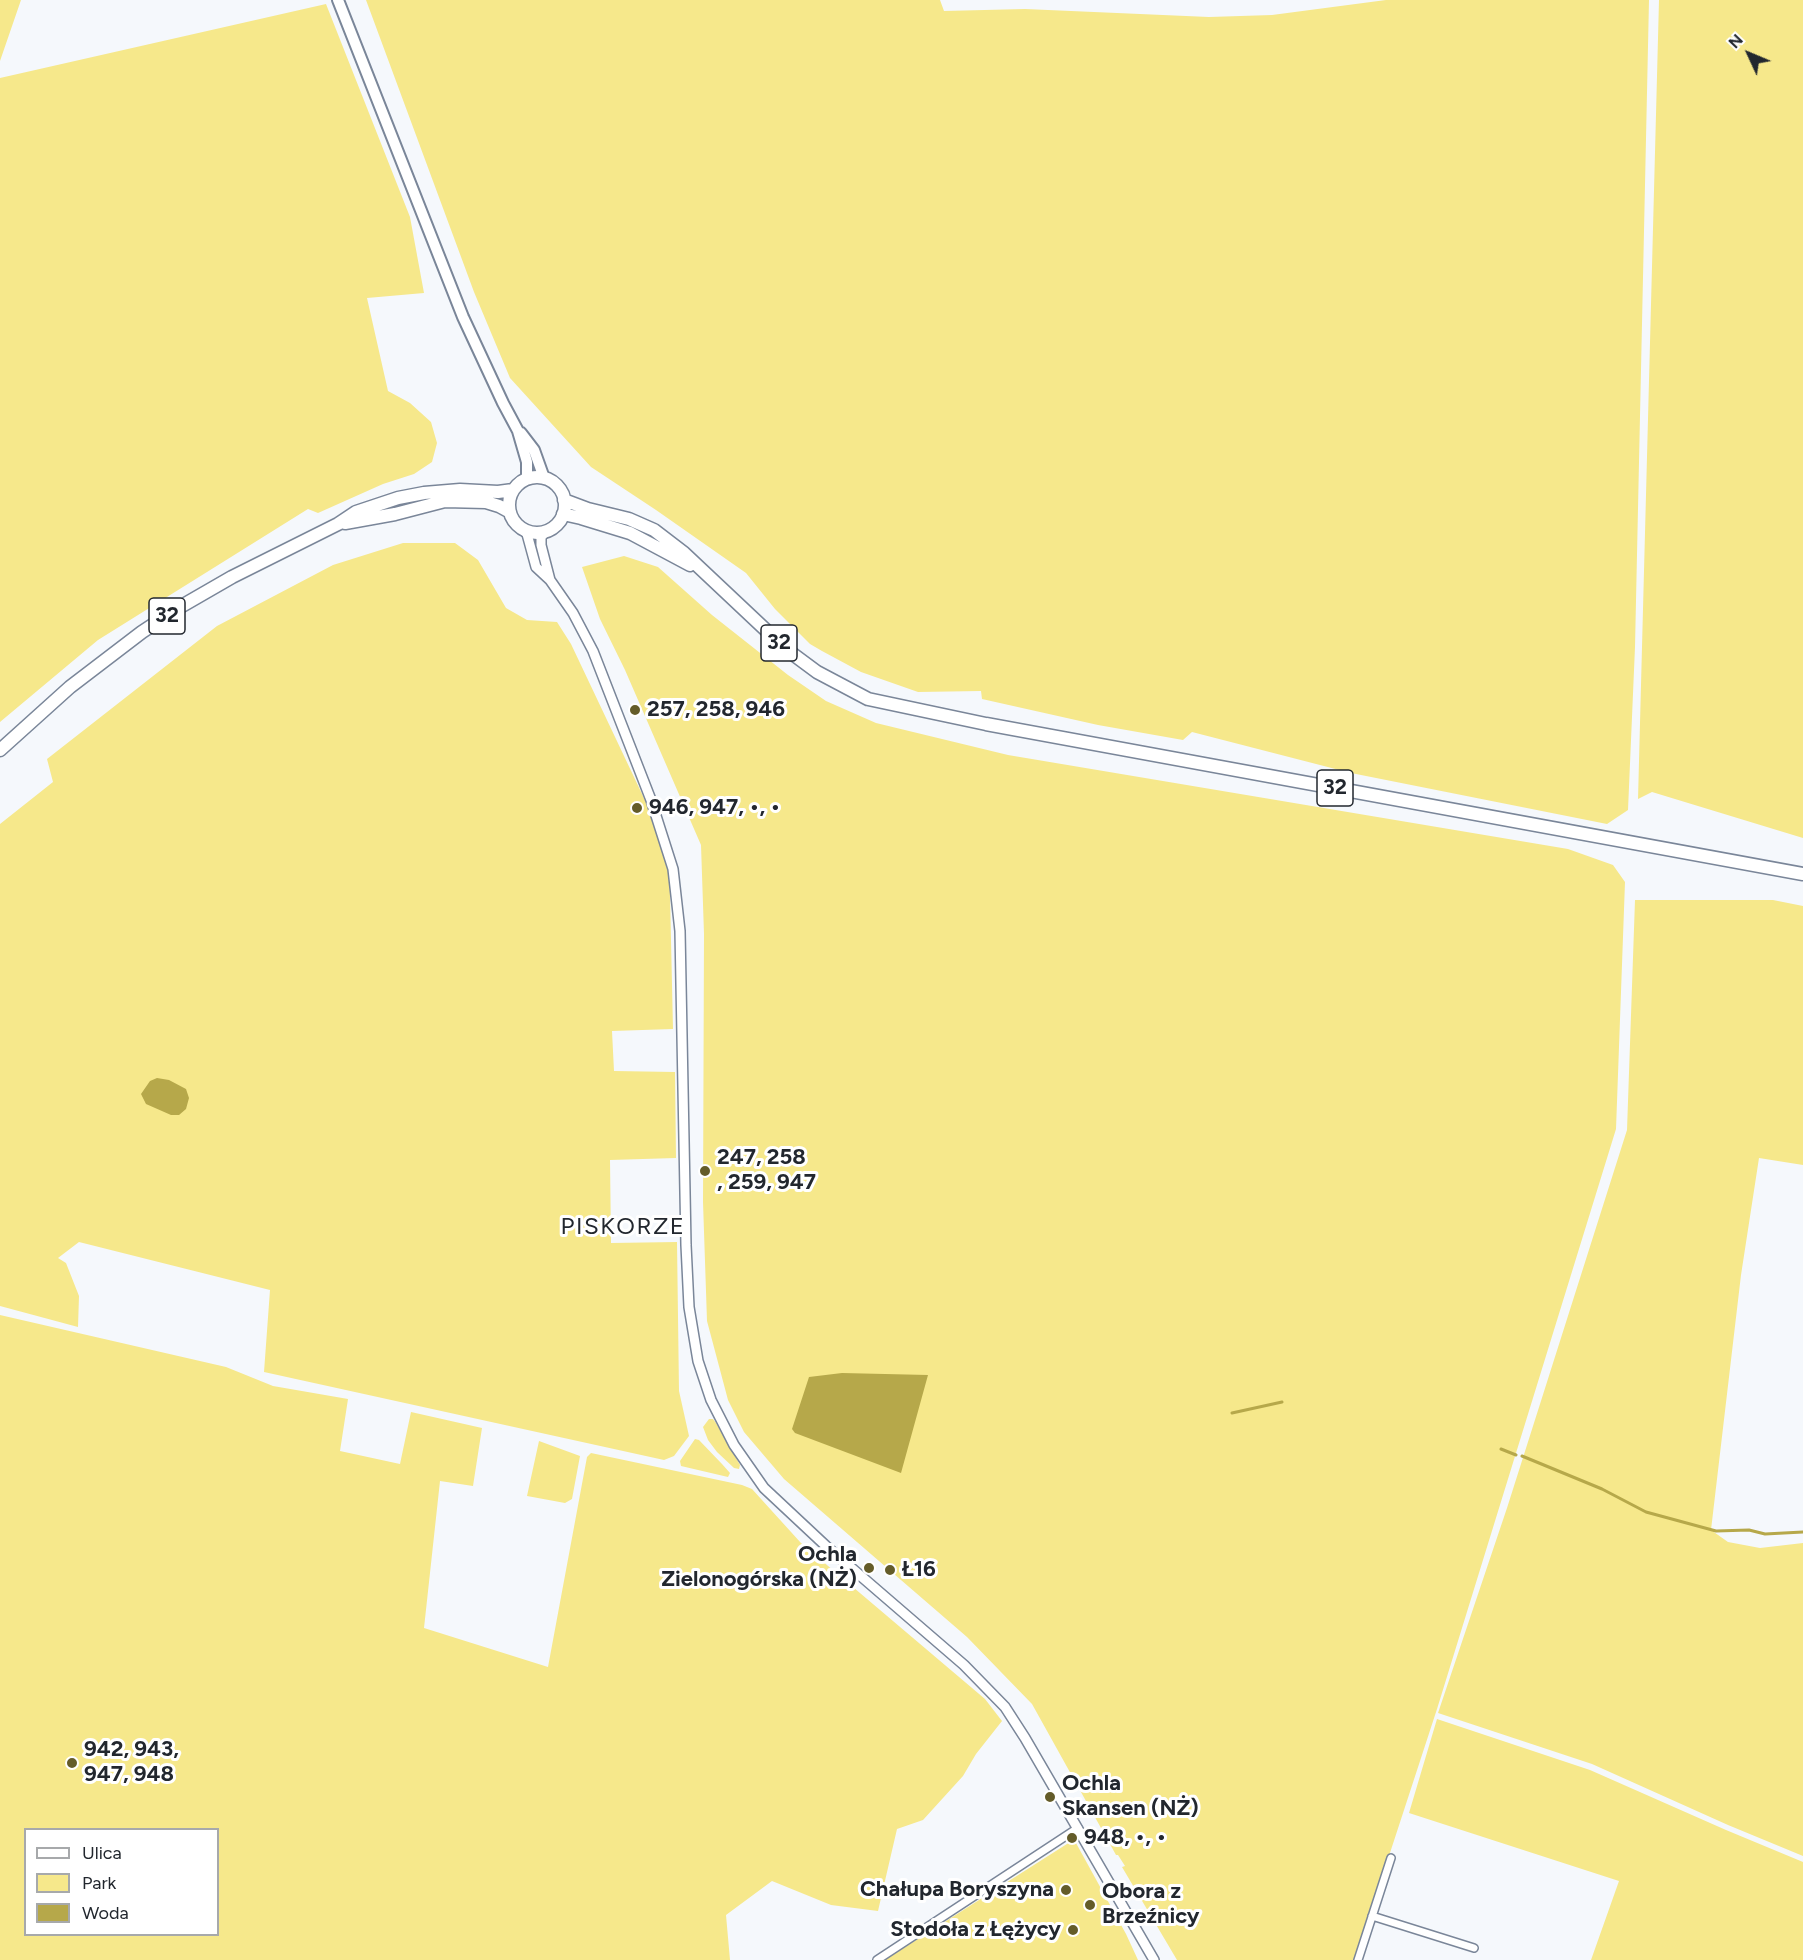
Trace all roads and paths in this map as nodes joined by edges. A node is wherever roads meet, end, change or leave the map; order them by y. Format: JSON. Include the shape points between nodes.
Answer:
{"nodes":[{"id":1,"x":338,"y":0,"type":"edge"},
{"id":2,"x":518,"y":431,"type":"junction"},
{"id":3,"x":544,"y":478,"type":"junction"},
{"id":4,"x":527,"y":479,"type":"junction"},
{"id":5,"x":513,"y":490,"type":"junction"},
{"id":6,"x":564,"y":500,"type":"junction"},
{"id":7,"x":510,"y":512,"type":"junction"},
{"id":8,"x":563,"y":514,"type":"junction"},
{"id":9,"x":338,"y":524,"type":"junction"},
{"id":10,"x":523,"y":529,"type":"junction"},
{"id":11,"x":546,"y":531,"type":"junction"},
{"id":12,"x":701,"y":571,"type":"junction"},
{"id":13,"x":550,"y":580,"type":"junction"},
{"id":14,"x":0,"y":750,"type":"edge"},
{"id":15,"x":1803,"y":874,"type":"edge"},
{"id":16,"x":1078,"y":1828,"type":"junction"},
{"id":17,"x":1391,"y":1858,"type":"dead end"},
{"id":18,"x":1372,"y":1916,"type":"junction"},
{"id":19,"x":1474,"y":1948,"type":"dead end"},
{"id":20,"x":877,"y":1960,"type":"edge"},
{"id":21,"x":1154,"y":1960,"type":"edge"},
{"id":22,"x":1358,"y":1960,"type":"edge"}],
"edges":[{"from":1,"to":2,"type":"main road","via":[[463,317]]},
{"from":2,"to":3,"type":"main road","via":[[534,450]]},
{"from":2,"to":4,"type":"main road","via":[[527,462]]},
{"from":3,"to":4,"type":"main road"},
{"from":3,"to":6,"type":"main road","number":"32","via":[[557,486]]},
{"from":4,"to":5,"type":"main road"},
{"from":5,"to":7,"type":"main road"},
{"from":5,"to":9,"type":"main road","number":"32","via":[[424,493],[356,512]]},
{"from":6,"to":8,"type":"main road"},
{"from":6,"to":12,"type":"main road","number":"32","via":[[649,527]]},
{"from":7,"to":9,"type":"main road","number":"32","via":[[493,504],[458,500]]},
{"from":7,"to":10,"type":"main road"},
{"from":8,"to":11,"type":"main road"},
{"from":8,"to":12,"type":"main road","number":"32","via":[[630,533]]},
{"from":9,"to":14,"type":"main road","number":"32","via":[[232,577],[142,632],[70,687]]},
{"from":10,"to":11,"type":"main road"},
{"from":10,"to":13,"type":"street","via":[[536,567]]},
{"from":11,"to":13,"type":"street","via":[[541,545]]},
{"from":12,"to":15,"type":"main road","number":"32","via":[[801,660],[868,699]]},
{"from":13,"to":16,"type":"street","via":[[593,651],[651,800],[673,869],[680,932],[689,1307],[696,1353],[711,1401],[734,1445],[764,1488],[996,1696]]},
{"from":16,"to":20,"type":"street"},
{"from":16,"to":21,"type":"street"},
{"from":17,"to":18,"type":"street"},
{"from":18,"to":19,"type":"street"},
{"from":18,"to":22,"type":"street"}]}
